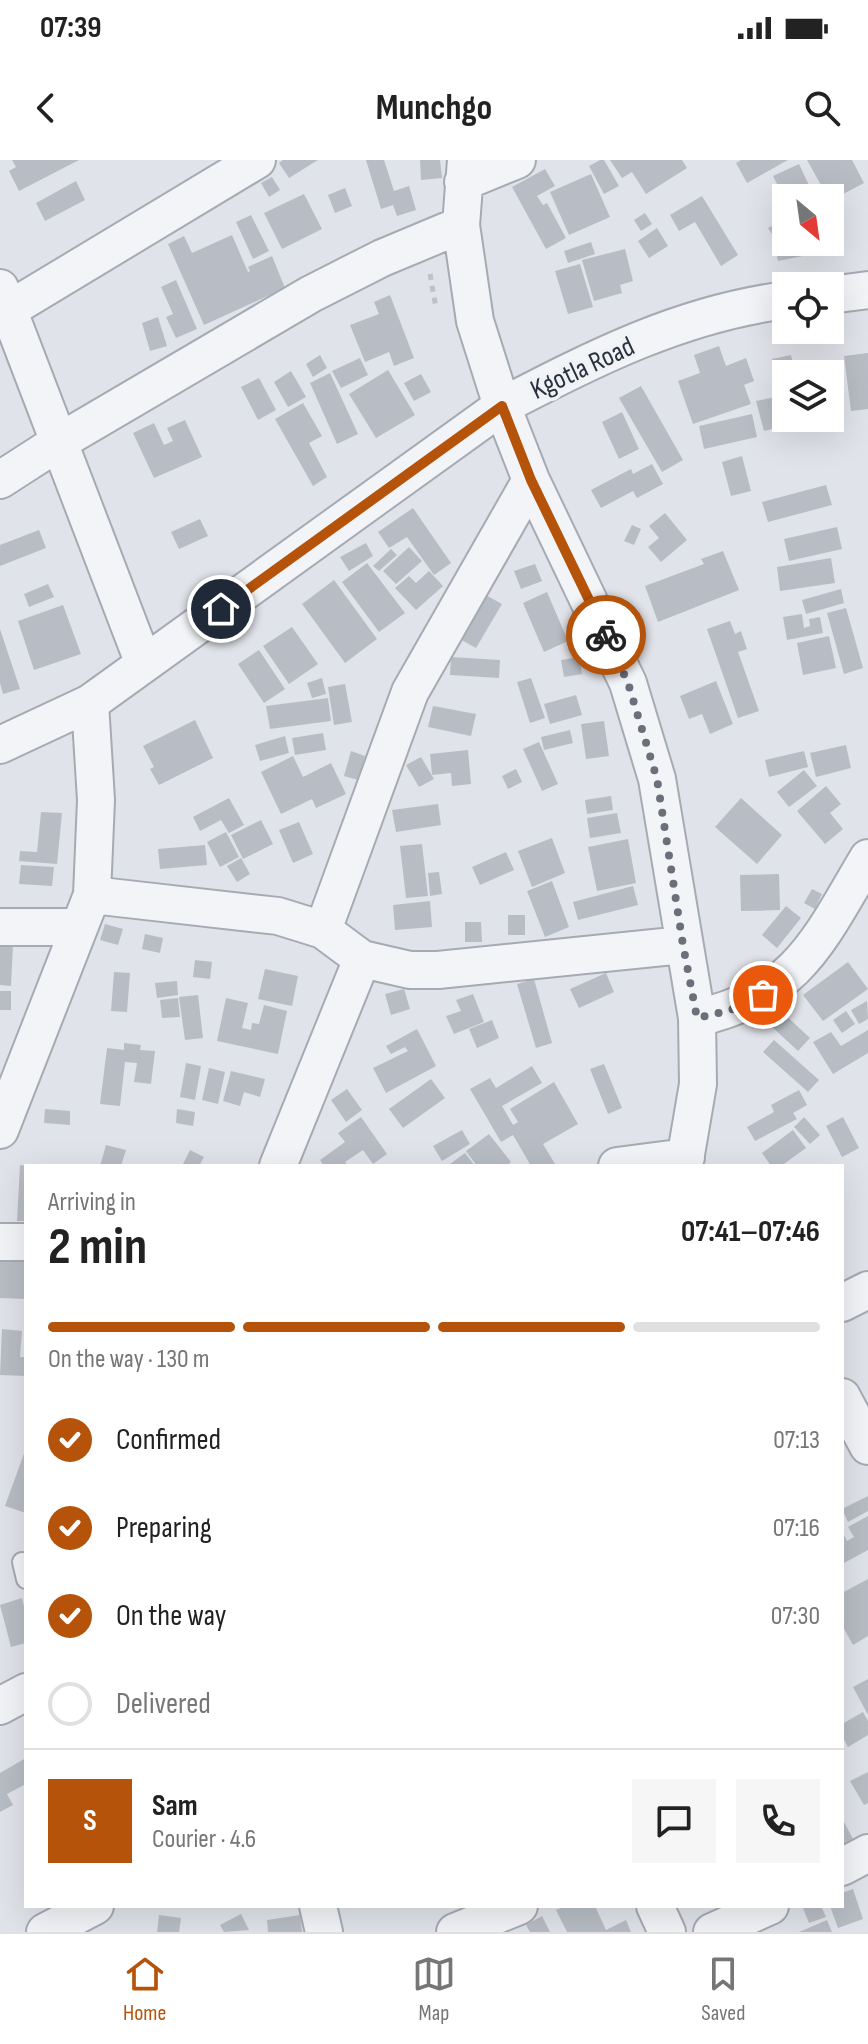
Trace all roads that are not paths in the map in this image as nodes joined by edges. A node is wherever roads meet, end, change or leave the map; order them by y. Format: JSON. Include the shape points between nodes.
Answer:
{"nodes":[{"id":1,"x":257,"y":160,"type":"edge"},
{"id":2,"x":517,"y":160,"type":"edge"},
{"id":3,"x":465,"y":171,"type":"edge"},
{"id":4,"x":461,"y":225,"type":"junction"},
{"id":5,"x":868,"y":290,"type":"edge"},
{"id":6,"x":844,"y":293,"type":"edge"},
{"id":7,"x":4,"y":299,"type":"edge"},
{"id":8,"x":772,"y":302,"type":"edge"},
{"id":9,"x":502,"y":406,"type":"junction"},
{"id":10,"x":59,"y":442,"type":"junction"},
{"id":11,"x":0,"y":480,"type":"edge"},
{"id":12,"x":531,"y":480,"type":"junction"},
{"id":13,"x":144,"y":664,"type":"junction"},
{"id":14,"x":90,"y":703,"type":"junction"},
{"id":15,"x":0,"y":745,"type":"edge"},
{"id":16,"x":868,"y":858,"type":"edge"},
{"id":17,"x":85,"y":911,"type":"junction"},
{"id":18,"x":0,"y":927,"type":"edge"},
{"id":19,"x":323,"y":930,"type":"junction"},
{"id":20,"x":683,"y":945,"type":"junction"},
{"id":21,"x":362,"y":959,"type":"junction"},
{"id":22,"x":697,"y":1018,"type":"junction"},
{"id":23,"x":0,"y":1130,"type":"edge"},
{"id":24,"x":685,"y":1162,"type":"edge"},
{"id":25,"x":279,"y":1164,"type":"edge"},
{"id":26,"x":651,"y":1164,"type":"edge"},
{"id":27,"x":0,"y":1242,"type":"edge"},
{"id":28,"x":24,"y":1242,"type":"edge"},
{"id":29,"x":868,"y":1290,"type":"edge"},
{"id":30,"x":844,"y":1302,"type":"edge"},
{"id":31,"x":844,"y":1401,"type":"edge"},
{"id":32,"x":868,"y":1446,"type":"edge"},
{"id":33,"x":24,"y":1693,"type":"edge"},
{"id":34,"x":0,"y":1706,"type":"edge"},
{"id":35,"x":868,"y":1853,"type":"edge"},
{"id":36,"x":844,"y":1866,"type":"edge"},
{"id":37,"x":91,"y":1908,"type":"edge"},
{"id":38,"x":318,"y":1908,"type":"edge"},
{"id":39,"x":514,"y":1908,"type":"edge"},
{"id":40,"x":656,"y":1908,"type":"edge"},
{"id":41,"x":766,"y":1908,"type":"edge"},
{"id":42,"x":45,"y":1932,"type":"edge"},
{"id":43,"x":324,"y":1932,"type":"edge"},
{"id":44,"x":455,"y":1932,"type":"edge"},
{"id":45,"x":667,"y":1932,"type":"edge"},
{"id":46,"x":712,"y":1932,"type":"edge"}],
"edges":[{"from":1,"to":7,"type":"street"},
{"from":2,"to":3,"type":"street"},
{"from":3,"to":4,"type":"street"},
{"from":4,"to":9,"type":"street","via":[[475,321]]},
{"from":4,"to":10,"type":"street","via":[[311,294]]},
{"from":5,"to":6,"type":"street"},
{"from":7,"to":10,"type":"street"},
{"from":8,"to":9,"type":"street","name":"Kgotla Road","via":[[674,325]]},
{"from":9,"to":12,"type":"street"},
{"from":9,"to":13,"type":"street","name":"Kgotla Road"},
{"from":10,"to":11,"type":"street"},
{"from":10,"to":13,"type":"street"},
{"from":12,"to":19,"type":"street","via":[[410,692]]},
{"from":12,"to":20,"type":"street","via":[[628,683],[657,779]]},
{"from":13,"to":14,"type":"street","name":"Kgotla Road"},
{"from":14,"to":15,"type":"street","name":"Kgotla Road"},
{"from":14,"to":17,"type":"street","via":[[96,800]]},
{"from":16,"to":22,"type":"street","via":[[824,931],[788,976],[731,1010]]},
{"from":17,"to":18,"type":"street"},
{"from":17,"to":19,"type":"street","via":[[278,916]]},
{"from":17,"to":23,"type":"street"},
{"from":19,"to":21,"type":"street"},
{"from":20,"to":21,"type":"street","via":[[438,970],[410,970]]},
{"from":20,"to":22,"type":"street"},
{"from":21,"to":25,"type":"street"},
{"from":22,"to":24,"type":"street","via":[[698,1084]]},
{"from":24,"to":26,"type":"street"},
{"from":27,"to":28,"type":"street"},
{"from":29,"to":30,"type":"street"},
{"from":31,"to":32,"type":"street"},
{"from":33,"to":34,"type":"street"},
{"from":35,"to":36,"type":"street"},
{"from":37,"to":42,"type":"street"},
{"from":38,"to":43,"type":"street"},
{"from":39,"to":44,"type":"street"},
{"from":40,"to":45,"type":"street"},
{"from":41,"to":46,"type":"street"}]}
